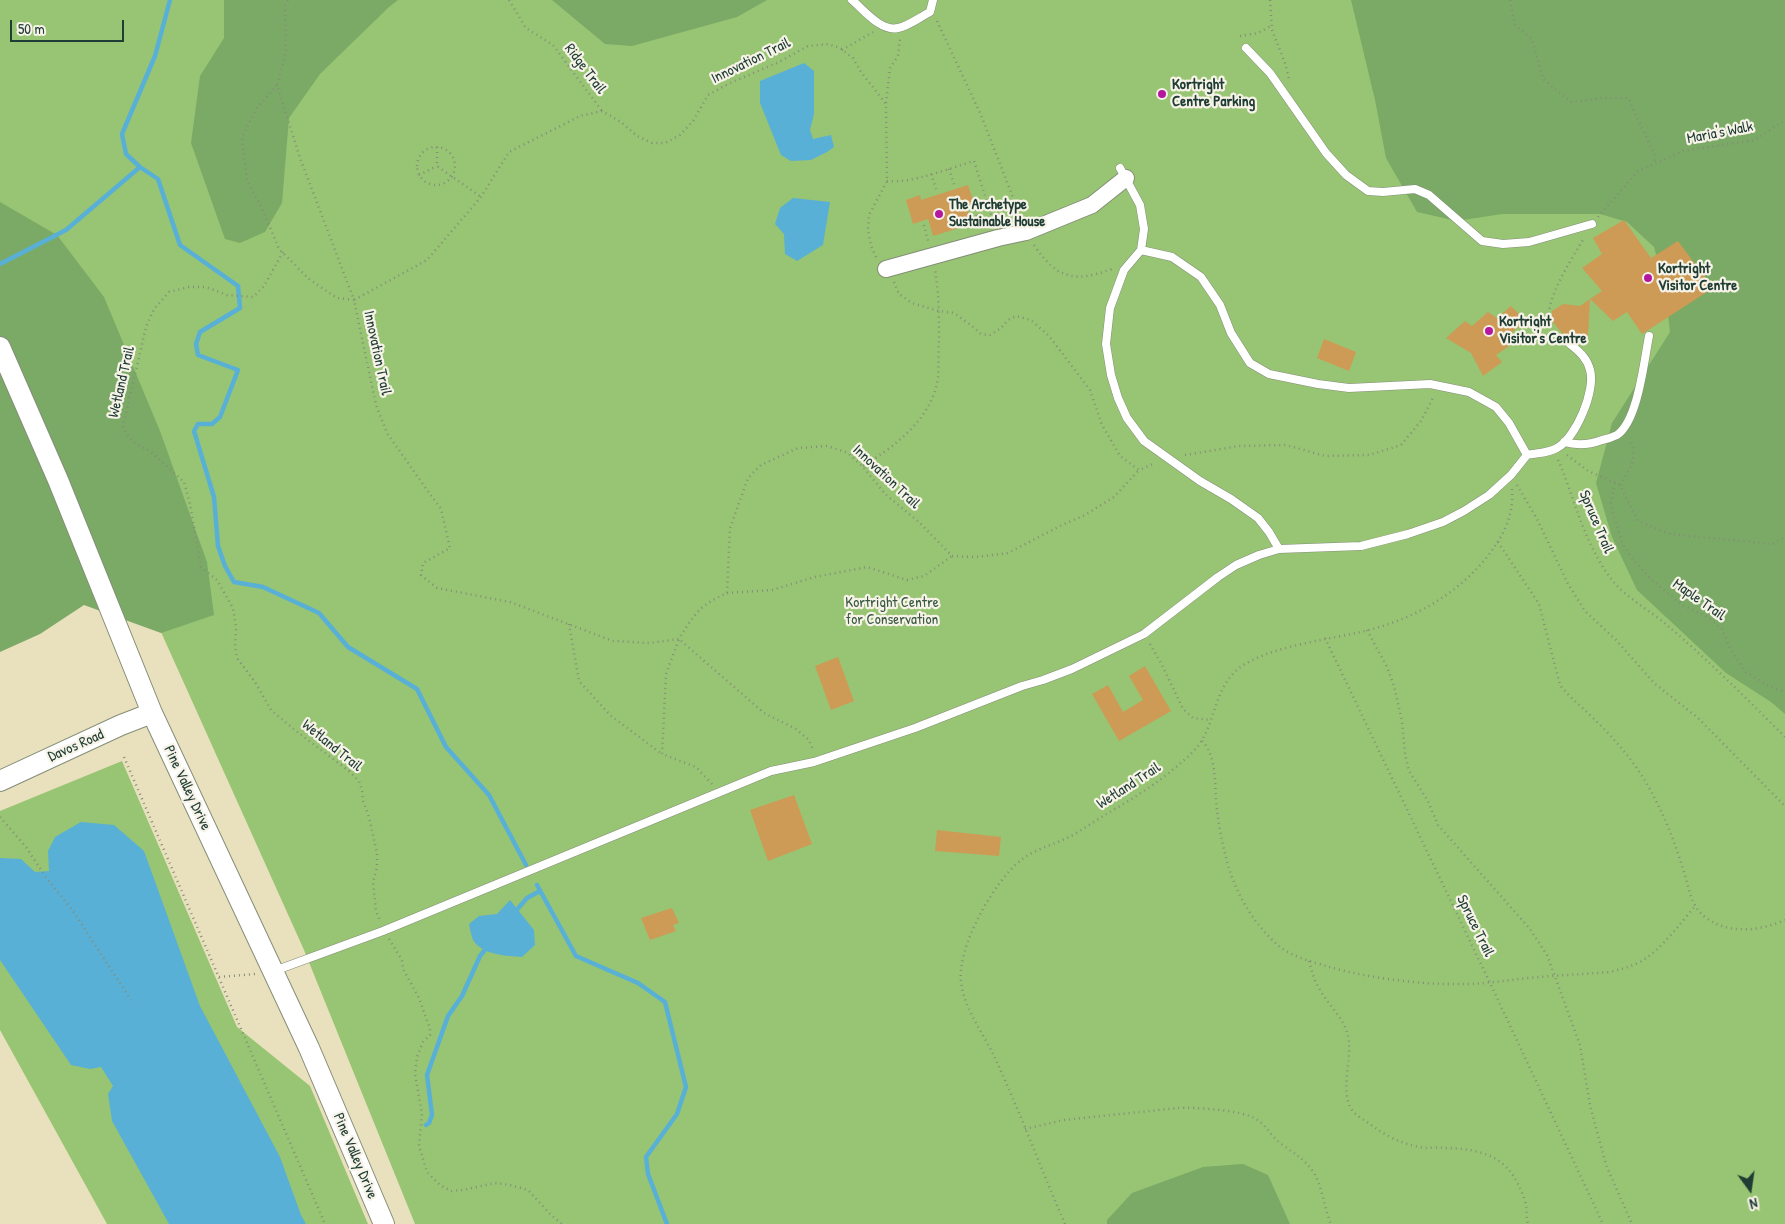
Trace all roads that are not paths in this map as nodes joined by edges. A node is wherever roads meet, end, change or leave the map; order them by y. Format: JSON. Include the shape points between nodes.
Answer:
{"nodes":[{"id":1,"x":852,"y":0,"type":"edge"},
{"id":2,"x":933,"y":0,"type":"edge"},
{"id":3,"x":1246,"y":48,"type":"dead end"},
{"id":4,"x":1123,"y":173,"type":"joint"},
{"id":5,"x":1592,"y":224,"type":"road end"},
{"id":6,"x":1142,"y":250,"type":"junction"},
{"id":7,"x":886,"y":269,"type":"road end"},
{"id":8,"x":1649,"y":336,"type":"dead end"},
{"id":9,"x":1569,"y":343,"type":"road end"},
{"id":10,"x":0,"y":347,"type":"edge"},
{"id":11,"x":1558,"y":447,"type":"junction"},
{"id":12,"x":1527,"y":455,"type":"junction"},
{"id":13,"x":1279,"y":549,"type":"junction"},
{"id":14,"x":152,"y":713,"type":"junction"},
{"id":15,"x":0,"y":781,"type":"edge"},
{"id":16,"x":274,"y":971,"type":"junction"},
{"id":17,"x":384,"y":1224,"type":"edge"}],
"edges":[{"from":1,"to":2,"type":"lane","via":[[881,25],[898,28],[930,12]]},
{"from":3,"to":5,"type":"lane","via":[[1270,74],[1326,153],[1346,175],[1368,191],[1415,189],[1429,195],[1482,241],[1503,244],[1529,242]]},
{"from":4,"to":6,"type":"lane","via":[[1140,205],[1144,229]]},
{"from":4,"to":7,"type":"street","via":[[1092,204],[1026,232]]},
{"from":6,"to":12,"type":"lane","via":[[1172,257],[1201,277],[1220,305],[1231,334],[1250,363],[1269,374],[1349,388],[1430,384],[1469,392],[1496,407]]},
{"from":6,"to":13,"type":"lane","via":[[1124,270],[1110,308],[1106,344],[1111,375],[1127,418],[1144,441],[1258,518]]},
{"from":8,"to":11,"type":"lane","via":[[1634,409],[1628,423],[1618,435],[1592,444]]},
{"from":9,"to":11,"type":"lane","via":[[1583,355],[1590,370],[1591,390],[1577,425]]},
{"from":10,"to":14,"type":"street","name":"Pine Valley Drive","via":[[62,489]]},
{"from":11,"to":12,"type":"lane"},
{"from":12,"to":13,"type":"lane","via":[[1511,476],[1489,496],[1443,522],[1361,546]]},
{"from":13,"to":16,"type":"lane","via":[[1236,565],[1144,634],[1072,669],[915,728],[814,762],[771,771],[384,931]]},
{"from":14,"to":15,"type":"street","name":"Davos Road"},
{"from":14,"to":16,"type":"street","name":"Pine Valley Drive"},
{"from":16,"to":17,"type":"street","name":"Pine Valley Drive"}]}
